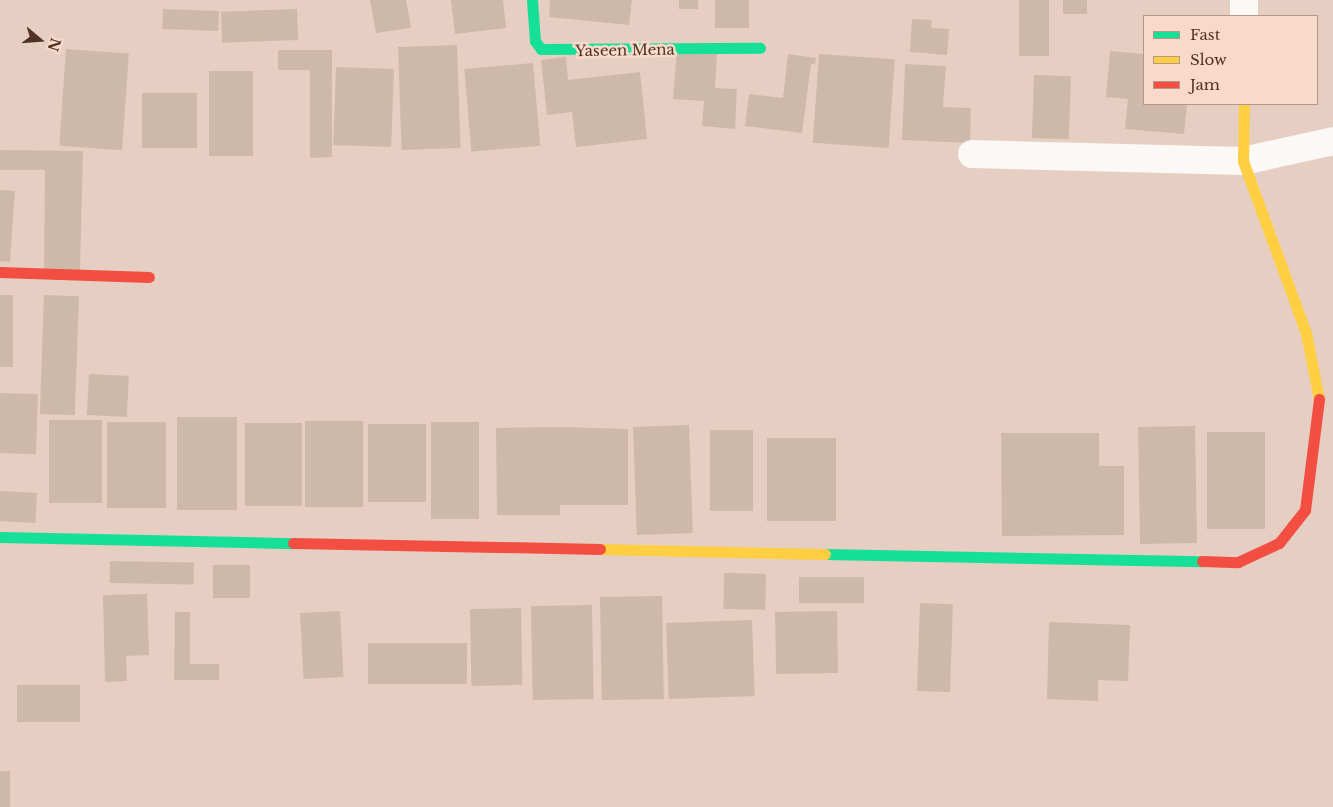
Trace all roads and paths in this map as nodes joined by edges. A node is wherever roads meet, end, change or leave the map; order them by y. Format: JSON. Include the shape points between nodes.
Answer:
{"nodes":[{"id":1,"x":532,"y":0,"type":"edge"},
{"id":2,"x":1244,"y":0,"type":"edge"},
{"id":3,"x":1244,"y":15,"type":"edge"},
{"id":4,"x":760,"y":48,"type":"dead end"},
{"id":5,"x":1244,"y":105,"type":"edge"},
{"id":6,"x":1333,"y":141,"type":"edge"},
{"id":7,"x":972,"y":154,"type":"dead end"},
{"id":8,"x":1244,"y":161,"type":"junction"},
{"id":9,"x":0,"y":272,"type":"edge"},
{"id":10,"x":148,"y":277,"type":"dead end"},
{"id":11,"x":0,"y":537,"type":"edge"}],
"edges":[{"from":1,"to":4,"type":"street","name":"Yaseen Mena","via":[[535,41],[541,49]]},
{"from":2,"to":3,"type":"street"},
{"from":5,"to":8,"type":"street"},
{"from":6,"to":8,"type":"street"},
{"from":7,"to":8,"type":"street"},
{"from":8,"to":11,"type":"street","via":[[1306,334],[1320,405],[1305,510],[1278,543],[1238,562]]},
{"from":9,"to":10,"type":"street"}]}
